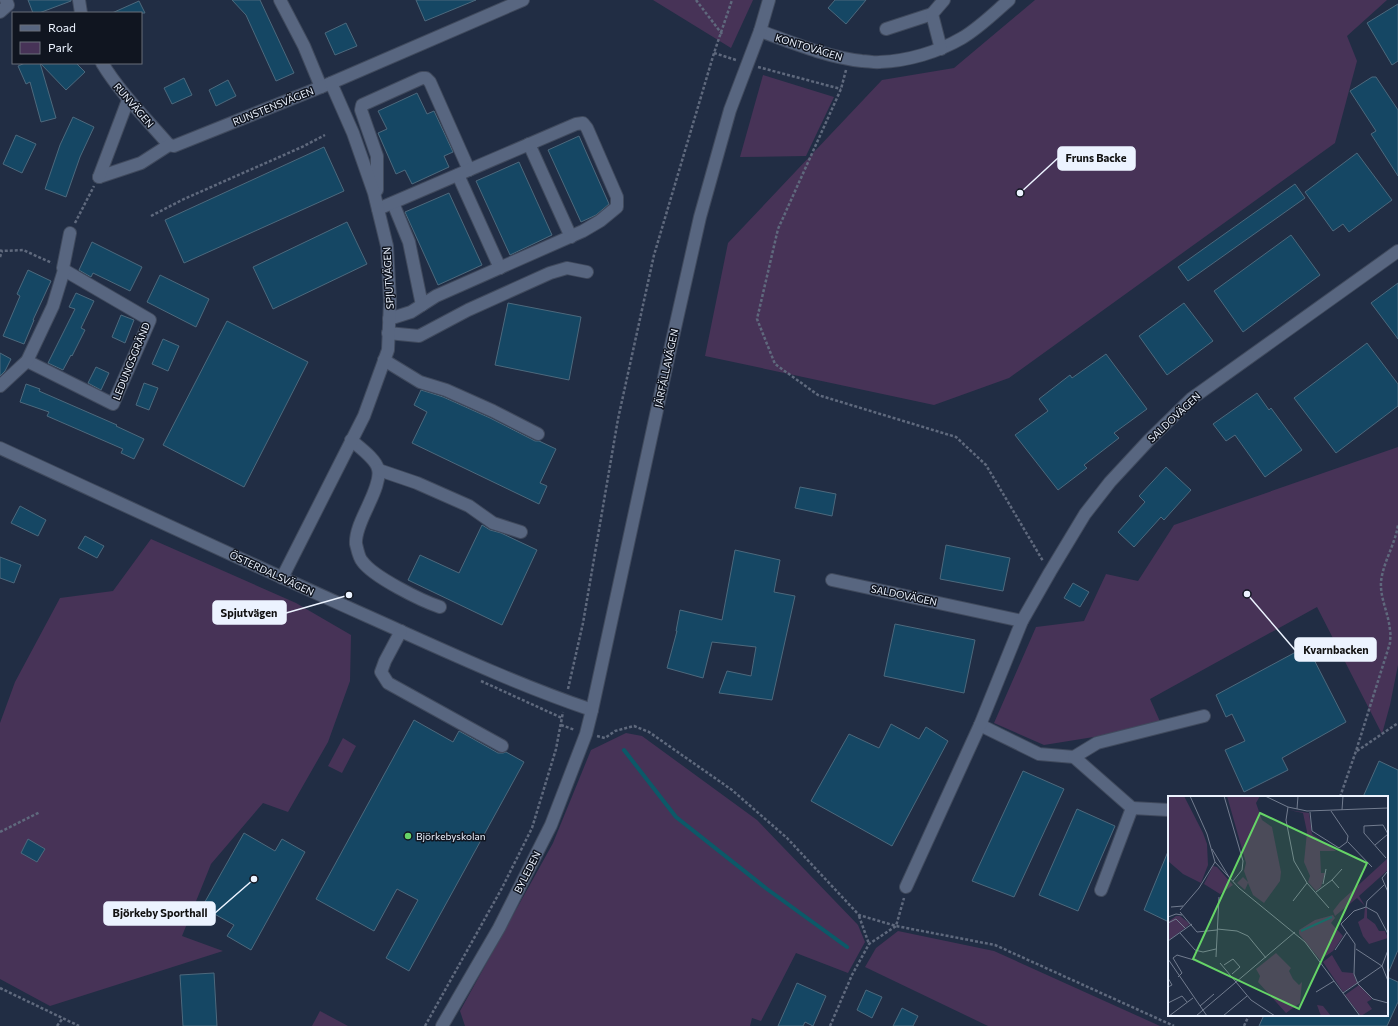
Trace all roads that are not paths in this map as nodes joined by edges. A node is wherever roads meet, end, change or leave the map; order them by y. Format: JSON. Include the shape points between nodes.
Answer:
{"nodes":[{"id":1,"x":6,"y":0,"type":"edge"},
{"id":2,"x":79,"y":0,"type":"edge"},
{"id":3,"x":280,"y":0,"type":"edge"},
{"id":4,"x":523,"y":0,"type":"edge"},
{"id":5,"x":769,"y":0,"type":"edge"},
{"id":6,"x":777,"y":0,"type":"edge"},
{"id":7,"x":944,"y":0,"type":"edge"},
{"id":8,"x":1009,"y":0,"type":"edge"},
{"id":9,"x":0,"y":12,"type":"edge"},
{"id":10,"x":81,"y":12,"type":"edge"},
{"id":11,"x":932,"y":14,"type":"junction"},
{"id":12,"x":886,"y":29,"type":"dead end"},
{"id":13,"x":760,"y":32,"type":"junction"},
{"id":14,"x":941,"y":49,"type":"junction"},
{"id":15,"x":103,"y":64,"type":"edge"},
{"id":16,"x":326,"y":85,"type":"junction"},
{"id":17,"x":128,"y":100,"type":"junction"},
{"id":18,"x":529,"y":144,"type":"junction"},
{"id":19,"x":169,"y":145,"type":"junction"},
{"id":20,"x":463,"y":172,"type":"junction"},
{"id":21,"x":374,"y":192,"type":"junction"},
{"id":22,"x":393,"y":203,"type":"junction"},
{"id":23,"x":378,"y":209,"type":"junction"},
{"id":24,"x":70,"y":233,"type":"road end"},
{"id":25,"x":570,"y":237,"type":"junction"},
{"id":26,"x":1398,"y":251,"type":"edge"},
{"id":27,"x":500,"y":268,"type":"junction"},
{"id":28,"x":64,"y":269,"type":"junction"},
{"id":29,"x":587,"y":272,"type":"dead end"},
{"id":30,"x":422,"y":305,"type":"junction"},
{"id":31,"x":389,"y":319,"type":"junction"},
{"id":32,"x":388,"y":332,"type":"junction"},
{"id":33,"x":384,"y":360,"type":"junction"},
{"id":34,"x":27,"y":361,"type":"junction"},
{"id":35,"x":0,"y":386,"type":"edge"},
{"id":36,"x":538,"y":434,"type":"dead end"},
{"id":37,"x":351,"y":440,"type":"junction"},
{"id":38,"x":0,"y":448,"type":"edge"},
{"id":39,"x":379,"y":470,"type":"junction"},
{"id":40,"x":521,"y":532,"type":"dead end"},
{"id":41,"x":282,"y":578,"type":"junction"},
{"id":42,"x":832,"y":580,"type":"dead end"},
{"id":43,"x":440,"y":607,"type":"dead end"},
{"id":44,"x":1022,"y":621,"type":"junction"},
{"id":45,"x":401,"y":631,"type":"junction"},
{"id":46,"x":592,"y":710,"type":"junction"},
{"id":47,"x":1204,"y":716,"type":"dead end"},
{"id":48,"x":980,"y":725,"type":"junction"},
{"id":49,"x":502,"y":746,"type":"dead end"},
{"id":50,"x":1074,"y":756,"type":"junction"},
{"id":51,"x":1132,"y":808,"type":"junction"},
{"id":52,"x":1168,"y":810,"type":"edge"},
{"id":53,"x":906,"y":887,"type":"road end"},
{"id":54,"x":1101,"y":890,"type":"dead end"},
{"id":55,"x":442,"y":1026,"type":"edge"}],
"edges":[{"from":1,"to":9,"type":"street","via":[[8,5]]},
{"from":2,"to":10,"type":"street"},
{"from":3,"to":16,"type":"street","name":"SPJUTVÄGEN"},
{"from":4,"to":16,"type":"street","name":"RUNSTENSVÄGEN"},
{"from":5,"to":13,"type":"street","name":"JÄRFÄLLAVÄGEN"},
{"from":6,"to":13,"type":"street","name":"JÄRFÄLLAVÄGEN"},
{"from":7,"to":11,"type":"street"},
{"from":8,"to":14,"type":"street","name":"KONTOVÄGEN","via":[[962,38]]},
{"from":11,"to":12,"type":"street"},
{"from":11,"to":14,"type":"street"},
{"from":13,"to":14,"type":"street","name":"KONTOVÄGEN","via":[[818,52],[880,63]]},
{"from":13,"to":46,"type":"street","name":"JÄRFÄLLAVÄGEN","via":[[730,110],[700,217]]},
{"from":15,"to":17,"type":"street","name":"RUNVÄGEN"},
{"from":16,"to":19,"type":"street","name":"RUNSTENSVÄGEN","via":[[174,146]]},
{"from":16,"to":21,"type":"street","name":"SPJUTVÄGEN","via":[[353,133]]},
{"from":17,"to":19,"type":"street","name":"RUNVÄGEN"},
{"from":17,"to":19,"type":"street","name":"RUNSTENSVÄGEN","via":[[99,177],[141,164]]},
{"from":18,"to":20,"type":"street"},
{"from":18,"to":25,"type":"street"},
{"from":18,"to":25,"type":"street","via":[[583,123],[618,197],[617,206],[600,221]]},
{"from":20,"to":21,"type":"street","via":[[430,82],[422,78],[362,105],[361,110],[377,156],[377,190]]},
{"from":20,"to":22,"type":"street"},
{"from":20,"to":27,"type":"street"},
{"from":21,"to":23,"type":"street","name":"SPJUTVÄGEN"},
{"from":22,"to":23,"type":"street"},
{"from":22,"to":30,"type":"street","via":[[408,242]]},
{"from":23,"to":31,"type":"street","name":"SPJUTVÄGEN","via":[[387,246]]},
{"from":24,"to":28,"type":"street"},
{"from":25,"to":27,"type":"street"},
{"from":26,"to":44,"type":"street","name":"SALDOVÄGEN","via":[[1190,399],[1110,482],[1085,514]]},
{"from":27,"to":30,"type":"street","via":[[436,296]]},
{"from":28,"to":34,"type":"street","via":[[53,306]]},
{"from":28,"to":34,"type":"street","name":"LEDUNGSGRÄND","via":[[150,320],[113,404]]},
{"from":29,"to":32,"type":"street","via":[[567,268],[550,273],[468,310],[419,336]]},
{"from":30,"to":31,"type":"street","via":[[411,312]]},
{"from":31,"to":32,"type":"street","name":"SPJUTVÄGEN"},
{"from":32,"to":33,"type":"street","name":"SPJUTVÄGEN","via":[[388,350]]},
{"from":33,"to":36,"type":"street","via":[[420,382],[446,390]]},
{"from":33,"to":37,"type":"street","name":"SPJUTVÄGEN","via":[[364,416]]},
{"from":34,"to":35,"type":"street"},
{"from":37,"to":39,"type":"street","via":[[375,462]]},
{"from":37,"to":41,"type":"street","name":"SPJUTVÄGEN"},
{"from":38,"to":41,"type":"street","name":"ÖSTERDALSVÄGEN"},
{"from":39,"to":40,"type":"street","via":[[417,483],[469,506],[493,523]]},
{"from":39,"to":43,"type":"street","via":[[376,490],[358,530],[356,544],[362,561],[375,574],[407,593]]},
{"from":41,"to":45,"type":"street","name":"ÖSTERDALSVÄGEN"},
{"from":42,"to":44,"type":"street","name":"SALDOVÄGEN"},
{"from":44,"to":48,"type":"street","name":"SALDOVÄGEN"},
{"from":45,"to":46,"type":"street","name":"ÖSTERDALSVÄGEN","via":[[524,685]]},
{"from":45,"to":49,"type":"street","via":[[381,672],[388,683]]},
{"from":46,"to":55,"type":"street","name":"BYLEDEN","via":[[586,734],[551,826],[499,928]]},
{"from":47,"to":50,"type":"street","via":[[1097,743]]},
{"from":48,"to":50,"type":"street","via":[[1039,754]]},
{"from":48,"to":53,"type":"street","name":"SALDOVÄGEN"},
{"from":50,"to":51,"type":"street"},
{"from":51,"to":52,"type":"street"},
{"from":51,"to":54,"type":"street"}]}
